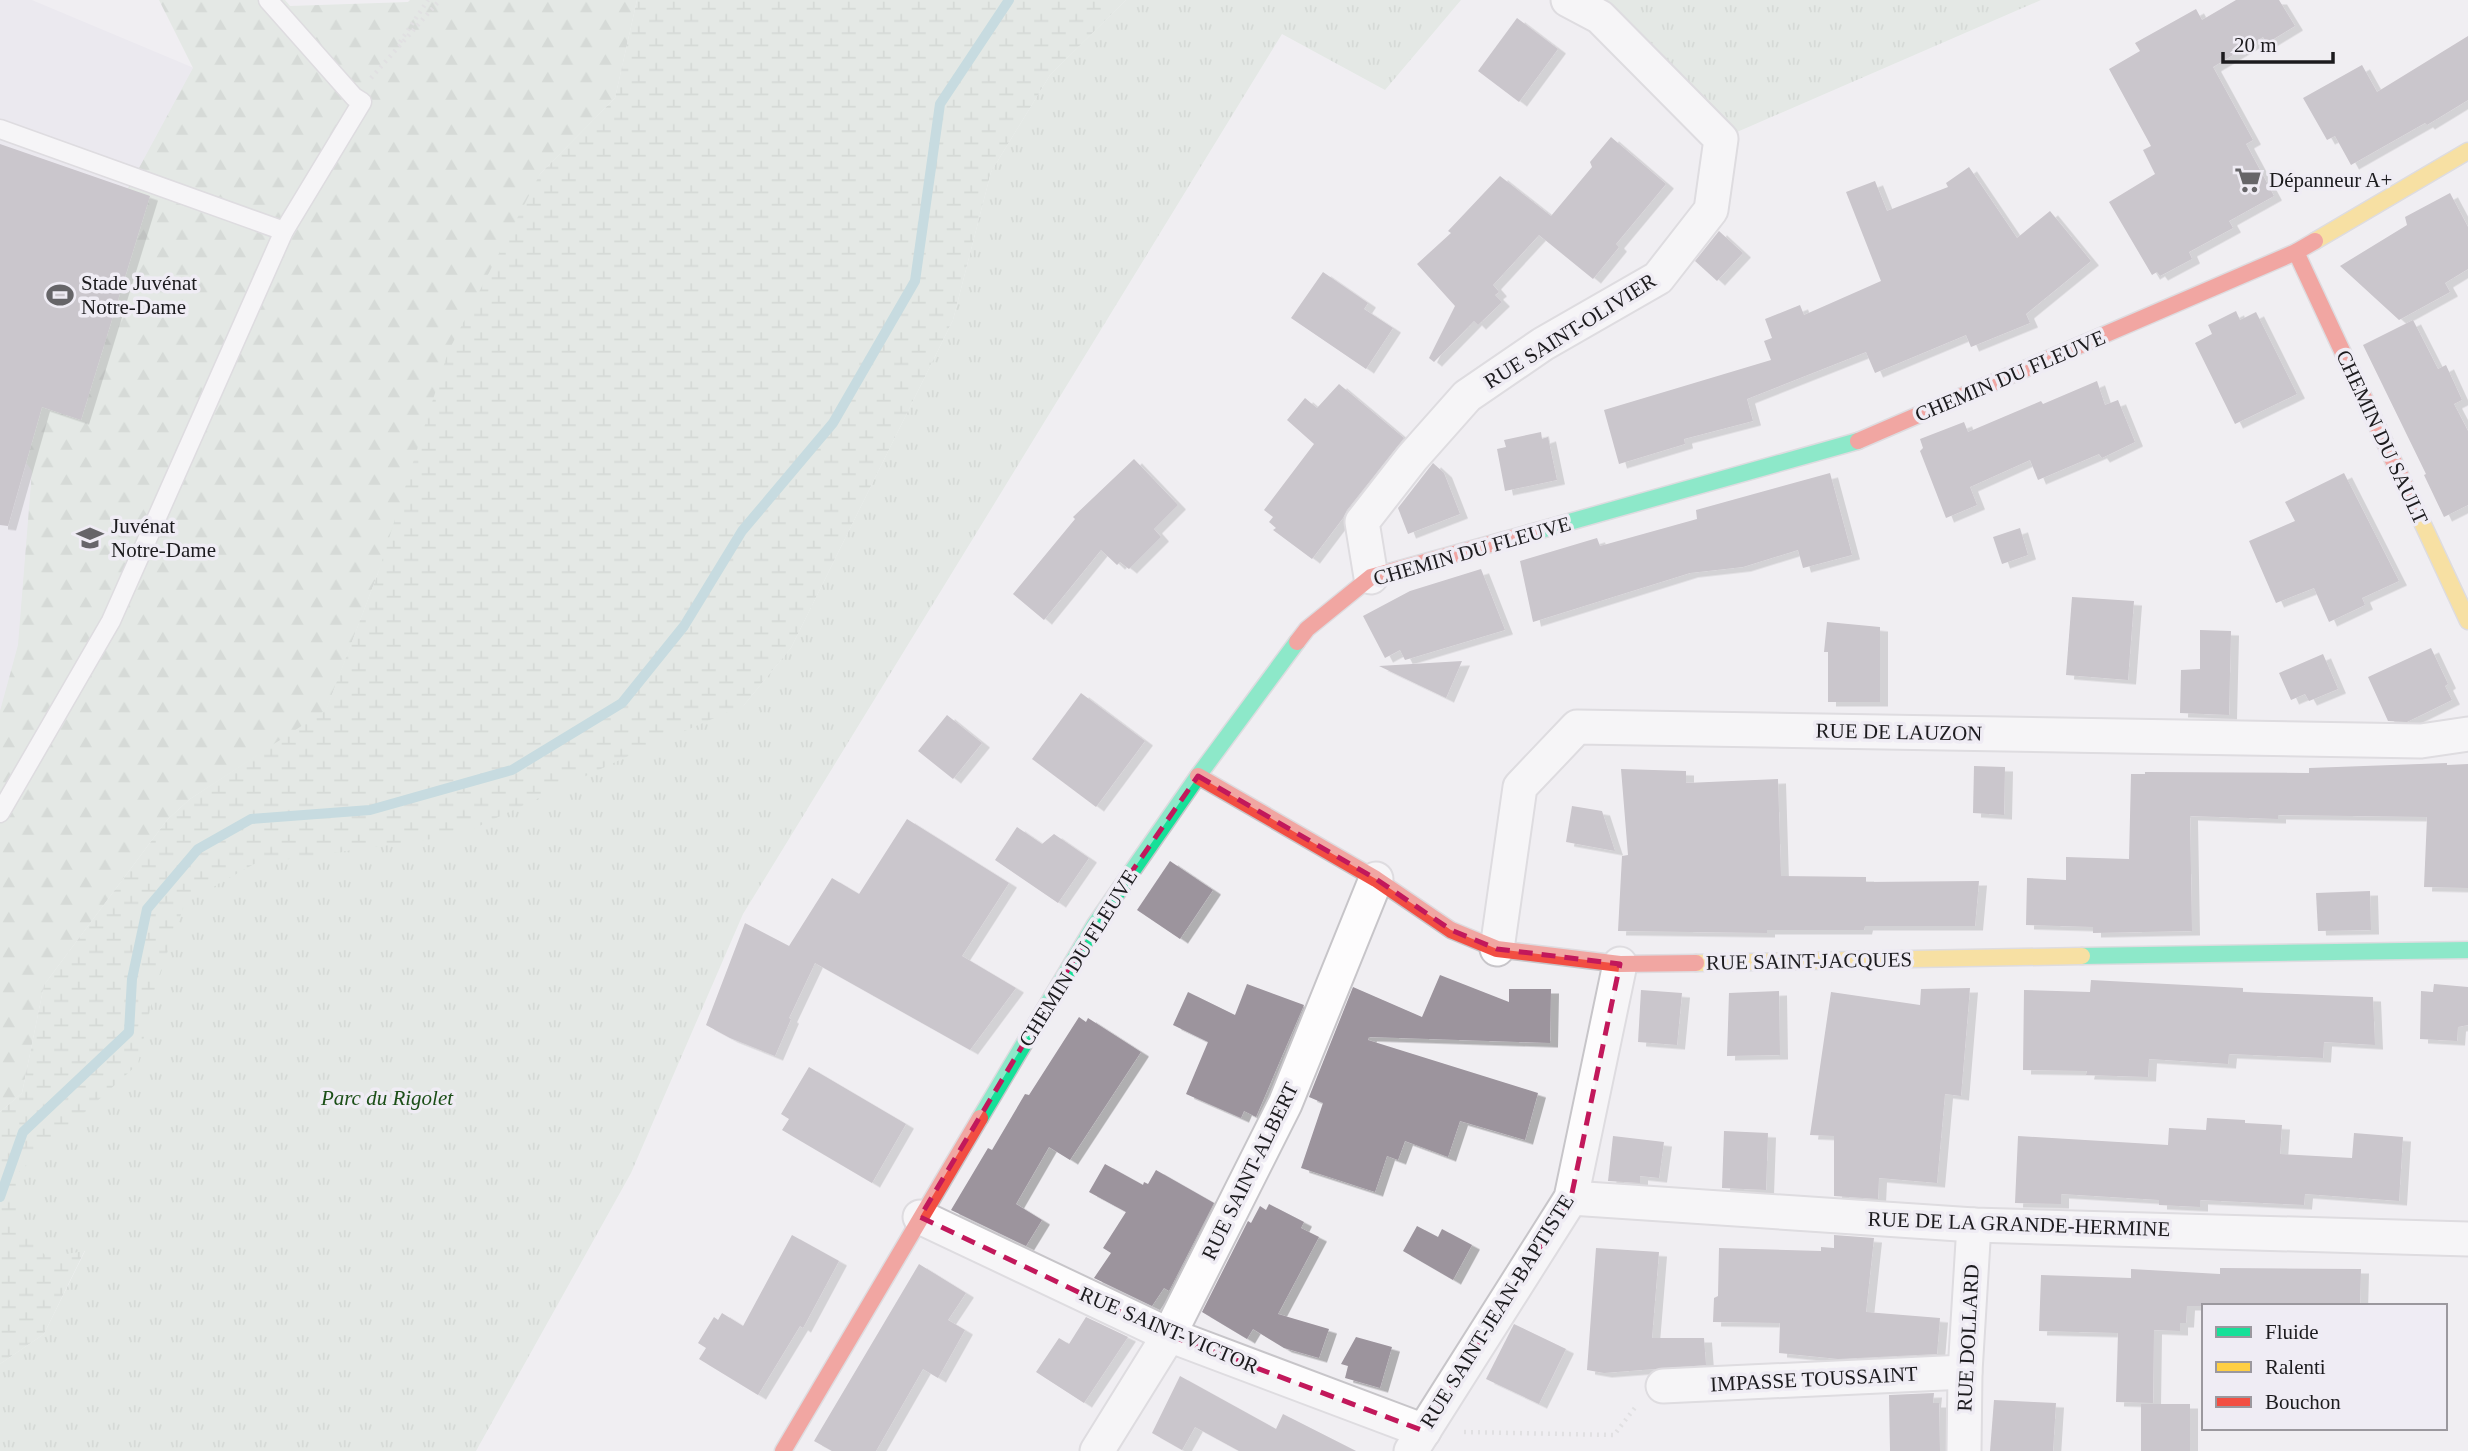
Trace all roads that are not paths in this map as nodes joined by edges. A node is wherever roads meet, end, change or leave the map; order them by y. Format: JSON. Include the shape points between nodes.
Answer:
{"nodes":[{"id":1,"x":268,"y":0,"type":"edge"},
{"id":2,"x":1568,"y":0,"type":"edge"},
{"id":3,"x":0,"y":129,"type":"edge"},
{"id":4,"x":2468,"y":151,"type":"edge"},
{"id":5,"x":284,"y":231,"type":"junction"},
{"id":6,"x":2296,"y":252,"type":"junction"},
{"id":7,"x":1371,"y":577,"type":"junction"},
{"id":8,"x":2468,"y":621,"type":"edge"},
{"id":9,"x":2468,"y":734,"type":"edge"},
{"id":10,"x":1198,"y":776,"type":"junction"},
{"id":11,"x":0,"y":813,"type":"edge"},
{"id":12,"x":1376,"y":879,"type":"junction"},
{"id":13,"x":1497,"y":949,"type":"junction"},
{"id":14,"x":2468,"y":950,"type":"edge"},
{"id":15,"x":1620,"y":964,"type":"junction"},
{"id":16,"x":1571,"y":1198,"type":"junction"},
{"id":17,"x":920,"y":1217,"type":"junction"},
{"id":18,"x":1974,"y":1226,"type":"junction"},
{"id":19,"x":2468,"y":1239,"type":"edge"},
{"id":20,"x":1169,"y":1335,"type":"junction"},
{"id":21,"x":1965,"y":1372,"type":"junction"},
{"id":22,"x":1653,"y":1391,"type":"road end"},
{"id":23,"x":1418,"y":1441,"type":"edge"},
{"id":24,"x":783,"y":1451,"type":"edge"},
{"id":25,"x":1097,"y":1451,"type":"edge"},
{"id":26,"x":1964,"y":1451,"type":"edge"}],
"edges":[{"from":1,"to":5,"type":"lane","via":[[362,102]]},
{"from":2,"to":7,"type":"street","name":"RUE SAINT-OLIVIER","via":[[1600,17],[1721,139],[1711,210],[1658,278],[1543,344],[1467,396],[1362,522]]},
{"from":3,"to":5,"type":"lane"},
{"from":4,"to":6,"type":"street","name":"CHEMIN DU FLEUVE"},
{"from":5,"to":11,"type":"lane","via":[[111,621]]},
{"from":6,"to":7,"type":"street","name":"CHEMIN DU FLEUVE","via":[[1857,442]]},
{"from":6,"to":8,"type":"street","name":"CHEMIN DU SAULT"},
{"from":7,"to":10,"type":"street","name":"CHEMIN DU FLEUVE","via":[[1307,629]]},
{"from":9,"to":13,"type":"street","name":"RUE DE LAUZON","via":[[2421,741],[1577,727],[1520,787]]},
{"from":10,"to":12,"type":"street","name":"RUE SAINT-JACQUES"},
{"from":10,"to":17,"type":"street","name":"CHEMIN DU FLEUVE","via":[[1094,926]]},
{"from":12,"to":13,"type":"street","name":"RUE SAINT-JACQUES","via":[[1451,930]]},
{"from":12,"to":20,"type":"street","name":"RUE SAINT-ALBERT","via":[[1285,1104]]},
{"from":13,"to":15,"type":"street","name":"RUE SAINT-JACQUES"},
{"from":14,"to":15,"type":"street","name":"RUE SAINT-JACQUES"},
{"from":15,"to":16,"type":"street","name":"RUE SAINT-JEAN-BAPTISTE"},
{"from":16,"to":18,"type":"street","name":"RUE DE LA GRANDE-HERMINE"},
{"from":16,"to":23,"type":"street","name":"RUE SAINT-JEAN-BAPTISTE"},
{"from":17,"to":20,"type":"street","name":"RUE SAINT-VICTOR"},
{"from":17,"to":24,"type":"street","name":"CHEMIN DU FLEUVE"},
{"from":18,"to":19,"type":"street","name":"RUE DE LA GRANDE-HERMINE"},
{"from":18,"to":21,"type":"street","name":"RUE DOLLARD"},
{"from":20,"to":23,"type":"street","name":"RUE SAINT-VICTOR"},
{"from":20,"to":25,"type":"street","name":"RUE SAINT-ALBERT"},
{"from":21,"to":22,"type":"street","name":"IMPASSE TOUSSAINT"},
{"from":21,"to":26,"type":"street","name":"RUE DOLLARD"}]}
